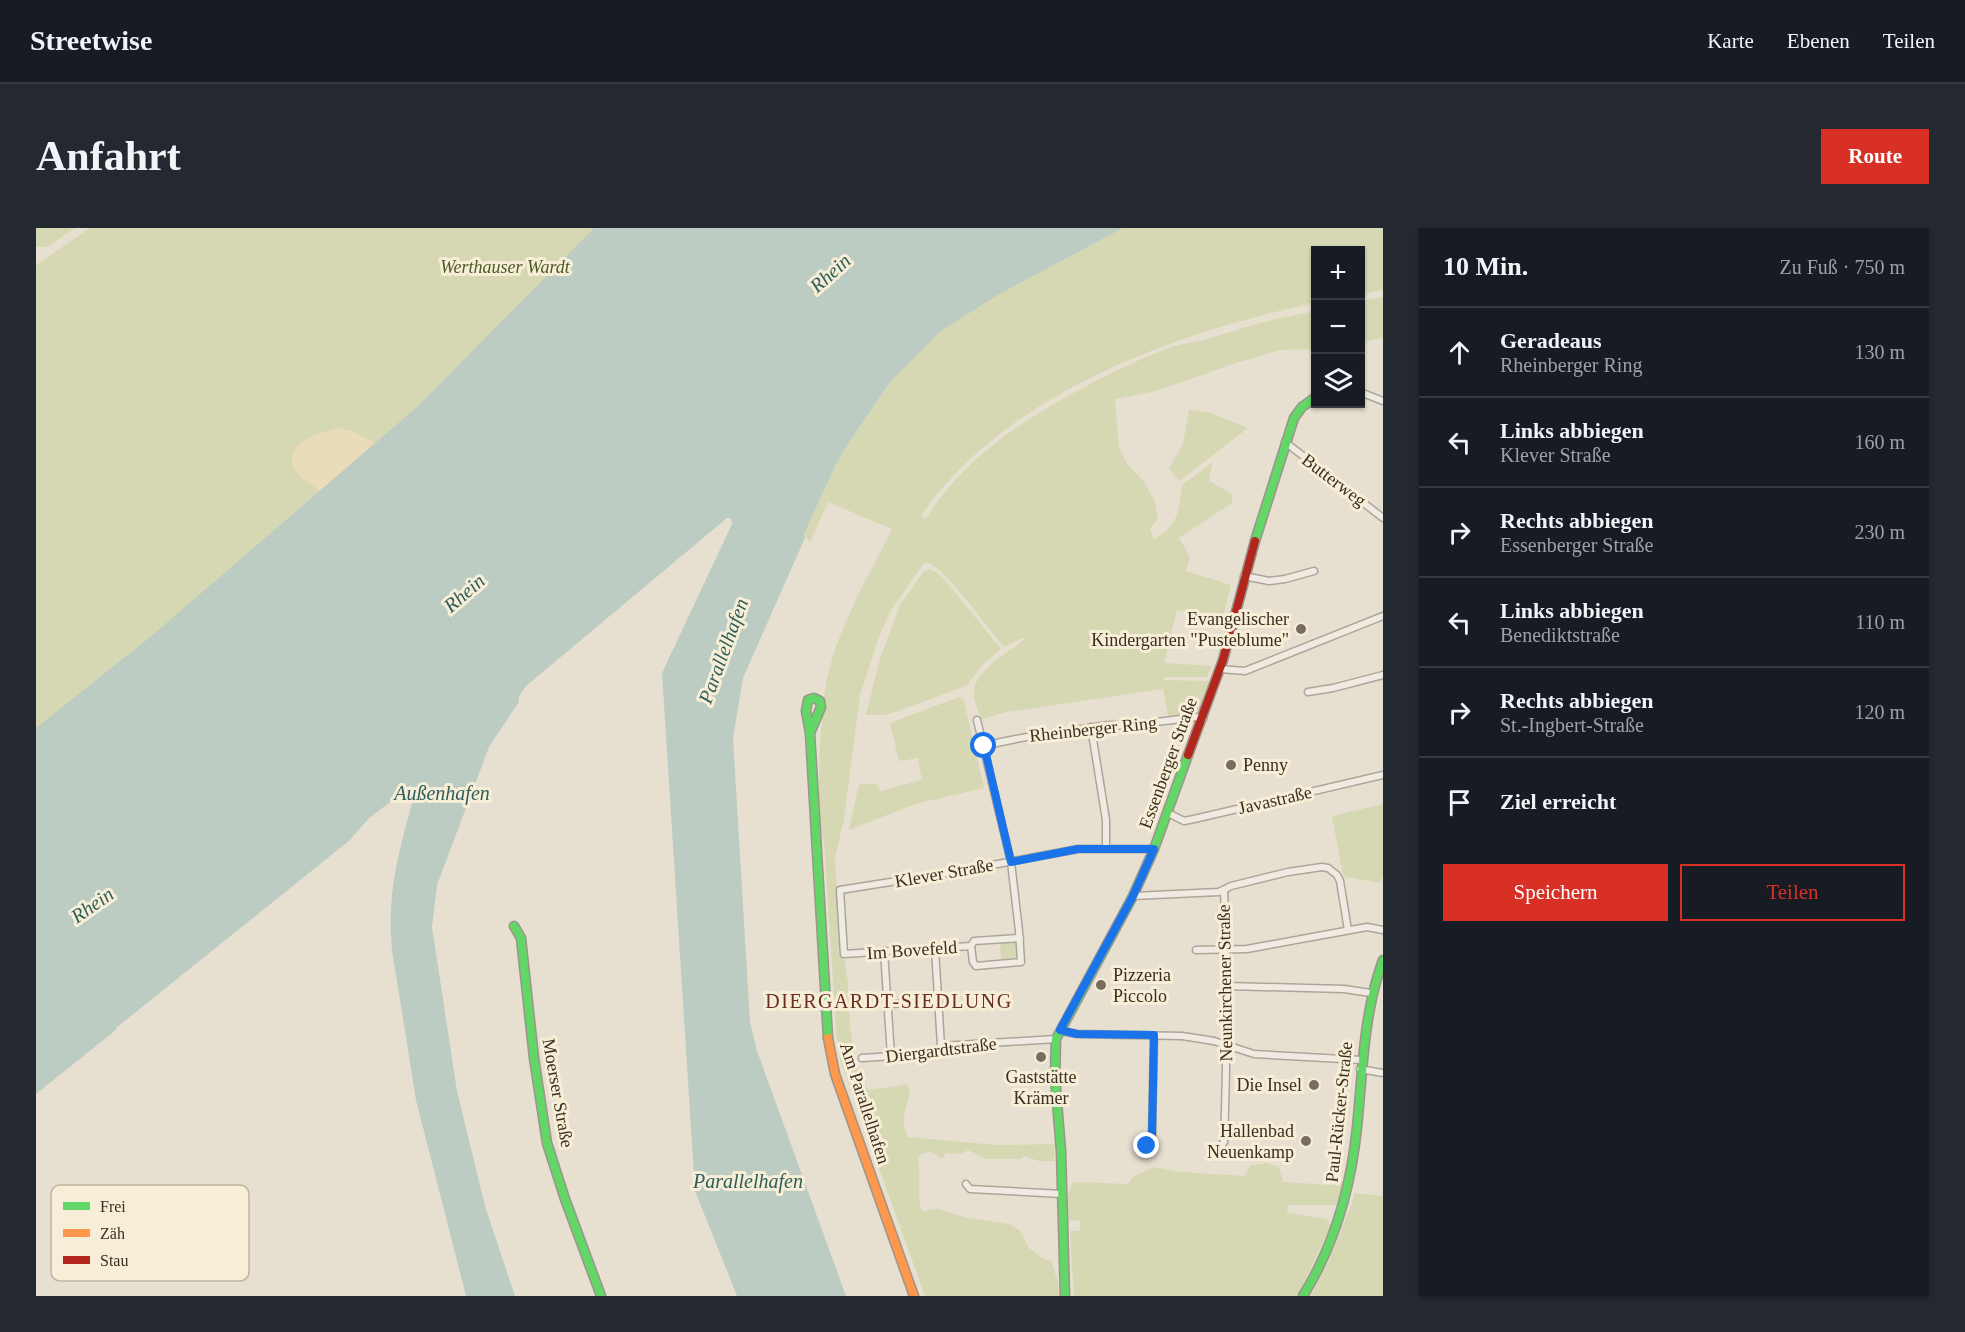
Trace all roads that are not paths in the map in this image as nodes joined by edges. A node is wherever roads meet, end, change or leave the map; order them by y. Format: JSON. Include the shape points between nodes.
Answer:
{"nodes":[{"id":1,"x":1365,"y":394,"type":"edge"},
{"id":2,"x":1311,"y":401,"type":"edge"},
{"id":3,"x":1383,"y":401,"type":"edge"},
{"id":4,"x":1285,"y":442,"type":"junction"},
{"id":5,"x":1382,"y":516,"type":"edge"},
{"id":6,"x":1314,"y":571,"type":"dead end"},
{"id":7,"x":1244,"y":576,"type":"junction"},
{"id":8,"x":1383,"y":616,"type":"edge"},
{"id":9,"x":1220,"y":669,"type":"junction"},
{"id":10,"x":1383,"y":675,"type":"edge"},
{"id":11,"x":1308,"y":692,"type":"dead end"},
{"id":12,"x":1203,"y":719,"type":"junction"},
{"id":13,"x":977,"y":720,"type":"dead end"},
{"id":14,"x":1091,"y":727,"type":"junction"},
{"id":15,"x":810,"y":733,"type":"dead end"},
{"id":16,"x":984,"y":746,"type":"junction"},
{"id":17,"x":1383,"y":775,"type":"edge"},
{"id":18,"x":1168,"y":813,"type":"junction"},
{"id":19,"x":1106,"y":848,"type":"junction"},
{"id":20,"x":1154,"y":849,"type":"junction"},
{"id":21,"x":1011,"y":862,"type":"junction"},
{"id":22,"x":840,"y":890,"type":"joint"},
{"id":23,"x":1224,"y":890,"type":"junction"},
{"id":24,"x":1133,"y":896,"type":"junction"},
{"id":25,"x":514,"y":926,"type":"dead end"},
{"id":26,"x":1348,"y":930,"type":"junction"},
{"id":27,"x":1383,"y":930,"type":"edge"},
{"id":28,"x":1020,"y":938,"type":"junction"},
{"id":29,"x":972,"y":946,"type":"junction"},
{"id":30,"x":935,"y":949,"type":"junction"},
{"id":31,"x":1227,"y":949,"type":"junction"},
{"id":32,"x":1196,"y":950,"type":"dead end"},
{"id":33,"x":884,"y":951,"type":"junction"},
{"id":34,"x":1383,"y":960,"type":"edge"},
{"id":35,"x":1227,"y":986,"type":"junction"},
{"id":36,"x":1371,"y":993,"type":"junction"},
{"id":37,"x":938,"y":1001,"type":"junction"},
{"id":38,"x":888,"y":1004,"type":"junction"},
{"id":39,"x":1060,"y":1030,"type":"junction"},
{"id":40,"x":1154,"y":1035,"type":"junction"},
{"id":41,"x":1056,"y":1039,"type":"junction"},
{"id":42,"x":941,"y":1046,"type":"junction"},
{"id":43,"x":1227,"y":1046,"type":"junction"},
{"id":44,"x":891,"y":1056,"type":"junction"},
{"id":45,"x":862,"y":1058,"type":"dead end"},
{"id":46,"x":1361,"y":1065,"type":"junction"},
{"id":47,"x":1383,"y":1073,"type":"edge"},
{"id":48,"x":1147,"y":1146,"type":"dead end"},
{"id":49,"x":1220,"y":1147,"type":"dead end"},
{"id":50,"x":966,"y":1184,"type":"dead end"},
{"id":51,"x":1062,"y":1194,"type":"junction"},
{"id":52,"x":601,"y":1296,"type":"edge"},
{"id":53,"x":914,"y":1296,"type":"edge"},
{"id":54,"x":1065,"y":1296,"type":"edge"},
{"id":55,"x":1303,"y":1296,"type":"edge"}],
"edges":[{"from":1,"to":3,"type":"street"},
{"from":2,"to":4,"type":"street","name":"Essenberger Straße","via":[[1293,420]]},
{"from":4,"to":5,"type":"street","name":"Butterweg"},
{"from":4,"to":7,"type":"street","name":"Essenberger Straße"},
{"from":6,"to":7,"type":"street","via":[[1269,581]]},
{"from":7,"to":9,"type":"street","name":"Essenberger Straße"},
{"from":8,"to":9,"type":"street","via":[[1245,671]]},
{"from":9,"to":12,"type":"street","name":"Essenberger Straße"},
{"from":10,"to":11,"type":"street"},
{"from":12,"to":14,"type":"street","name":"Rheinberger Ring"},
{"from":12,"to":18,"type":"street","name":"Essenberger Straße"},
{"from":13,"to":16,"type":"street"},
{"from":14,"to":16,"type":"street","name":"Rheinberger Ring"},
{"from":14,"to":19,"type":"street","via":[[1106,820]]},
{"from":15,"to":53,"type":"street","name":"Am Parallelhafen","via":[[830,1052]]},
{"from":16,"to":21,"type":"street"},
{"from":17,"to":18,"type":"street","name":"Javastraße","via":[[1184,821]]},
{"from":18,"to":20,"type":"street","name":"Essenberger Straße"},
{"from":19,"to":20,"type":"street","name":"Klever Straße"},
{"from":19,"to":21,"type":"street","name":"Klever Straße","via":[[1070,850]]},
{"from":20,"to":24,"type":"street","name":"Essenberger Straße"},
{"from":21,"to":22,"type":"street","name":"Klever Straße"},
{"from":21,"to":28,"type":"street"},
{"from":22,"to":33,"type":"street","name":"Im Bovefeld","via":[[844,954]]},
{"from":23,"to":24,"type":"street"},
{"from":23,"to":26,"type":"street","via":[[1287,872],[1328,868],[1340,881]]},
{"from":23,"to":31,"type":"street","name":"Neunkirchener Straße"},
{"from":24,"to":39,"type":"street","name":"Essenberger Straße"},
{"from":25,"to":52,"type":"street","name":"Moerser Straße","via":[[521,938],[547,1143]]},
{"from":26,"to":27,"type":"street"},
{"from":26,"to":31,"type":"street"},
{"from":28,"to":29,"type":"street","name":"Im Bovefeld","via":[[974,941]]},
{"from":28,"to":29,"type":"street","name":"Im Bovefeld","via":[[1019,963],[976,966]]},
{"from":29,"to":30,"type":"street","name":"Im Bovefeld"},
{"from":30,"to":33,"type":"street","name":"Im Bovefeld"},
{"from":30,"to":37,"type":"street"},
{"from":31,"to":32,"type":"street"},
{"from":31,"to":35,"type":"street","name":"Neunkirchener Straße"},
{"from":33,"to":38,"type":"street"},
{"from":34,"to":36,"type":"street","name":"Paul-Rücker-Straße"},
{"from":35,"to":36,"type":"street"},
{"from":35,"to":43,"type":"street","name":"Neunkirchener Straße"},
{"from":36,"to":46,"type":"street","name":"Paul-Rücker-Straße"},
{"from":37,"to":38,"type":"street"},
{"from":37,"to":42,"type":"street"},
{"from":38,"to":44,"type":"street"},
{"from":39,"to":40,"type":"street","via":[[1077,1034]]},
{"from":39,"to":41,"type":"street","name":"Essenberger Straße"},
{"from":40,"to":43,"type":"street","via":[[1200,1038]]},
{"from":40,"to":48,"type":"street","via":[[1152,1135]]},
{"from":41,"to":42,"type":"street","name":"Diergardtstraße"},
{"from":41,"to":51,"type":"street","name":"Essenberger Straße"},
{"from":42,"to":44,"type":"street","name":"Diergardtstraße","via":[[939,1053]]},
{"from":43,"to":46,"type":"street","via":[[1254,1054]]},
{"from":43,"to":49,"type":"street","name":"Neunkirchener Straße","via":[[1224,1142]]},
{"from":44,"to":45,"type":"street","name":"Diergardtstraße"},
{"from":46,"to":47,"type":"street"},
{"from":46,"to":55,"type":"street","name":"Paul-Rücker-Straße","via":[[1348,1187],[1336,1232]]},
{"from":50,"to":51,"type":"street","via":[[970,1189]]},
{"from":51,"to":54,"type":"street","name":"Essenberger Straße"}]}
